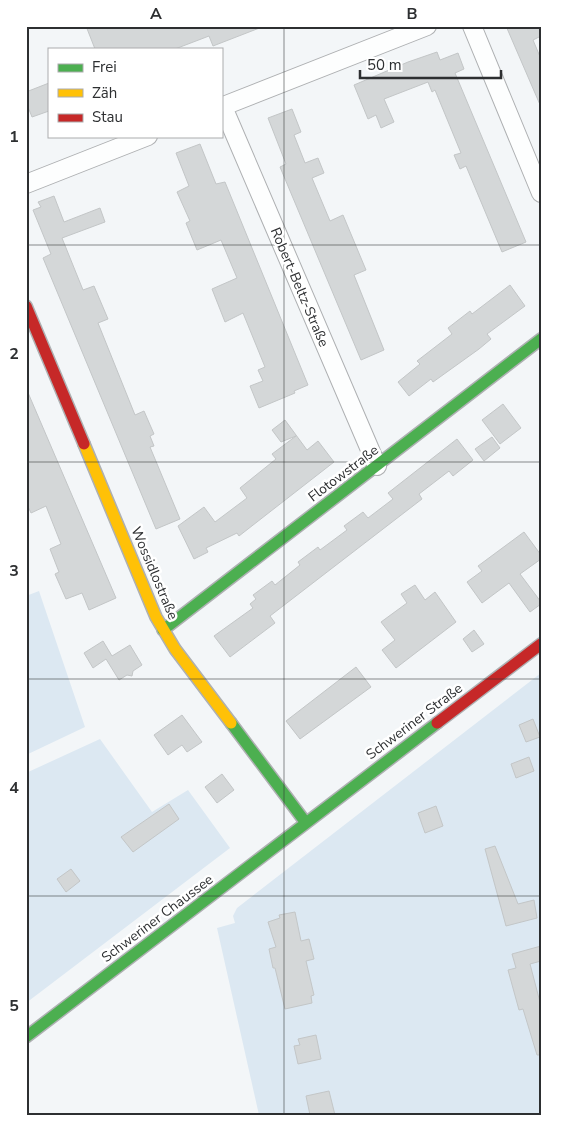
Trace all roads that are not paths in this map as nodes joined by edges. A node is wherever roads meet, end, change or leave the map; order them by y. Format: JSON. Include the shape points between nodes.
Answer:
{"nodes":[{"id":1,"x":428,"y":26,"type":"edge"},
{"id":2,"x":472,"y":26,"type":"edge"},
{"id":3,"x":222,"y":107,"type":"edge"},
{"id":4,"x":143,"y":138,"type":"edge"},
{"id":5,"x":26,"y":184,"type":"edge"},
{"id":6,"x":541,"y":193,"type":"edge"},
{"id":7,"x":26,"y":306,"type":"edge"},
{"id":8,"x":541,"y":339,"type":"edge"},
{"id":9,"x":377,"y":466,"type":"junction"},
{"id":10,"x":163,"y":630,"type":"junction"},
{"id":11,"x":541,"y":644,"type":"edge"},
{"id":12,"x":306,"y":823,"type":"junction"},
{"id":13,"x":26,"y":1038,"type":"edge"}],
"edges":[{"from":1,"to":3,"type":"street"},
{"from":2,"to":6,"type":"street"},
{"from":3,"to":9,"type":"street","name":"Robert-Beltz-Straße"},
{"from":4,"to":5,"type":"street"},
{"from":7,"to":10,"type":"street","name":"Wossidlostraße"},
{"from":8,"to":9,"type":"street","name":"Flotowstraße"},
{"from":9,"to":10,"type":"street","name":"Flotowstraße"},
{"from":10,"to":12,"type":"street","name":"Wossidlostraße"},
{"from":11,"to":12,"type":"street","name":"Schweriner Straße"},
{"from":12,"to":13,"type":"street","name":"Schweriner Chaussee"}]}
